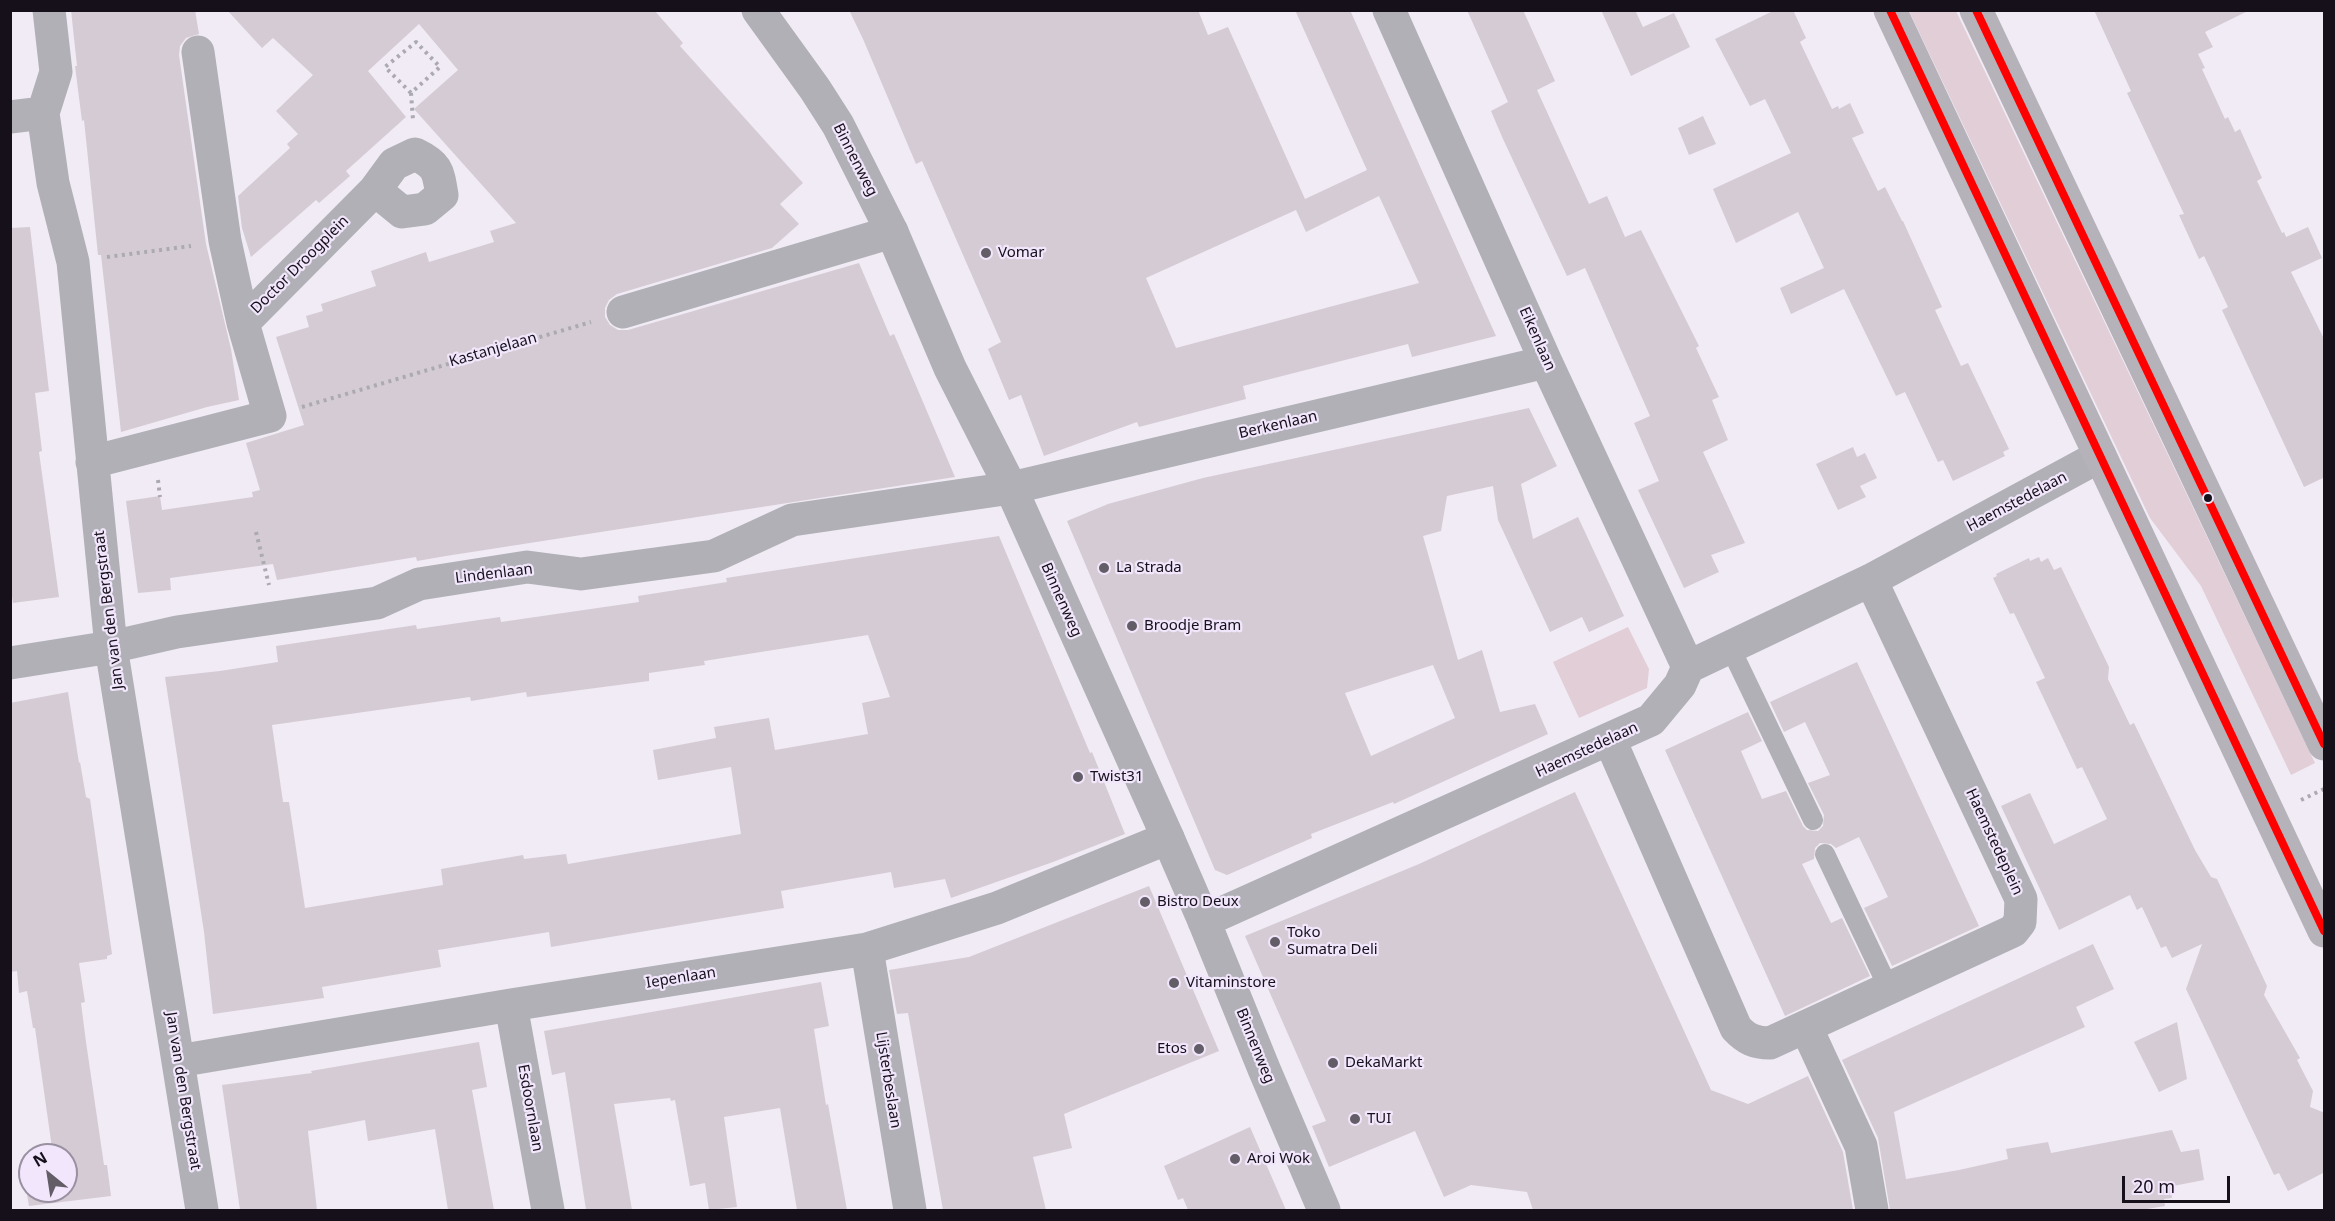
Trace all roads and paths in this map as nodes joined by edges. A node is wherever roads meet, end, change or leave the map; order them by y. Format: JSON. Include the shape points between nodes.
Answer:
{"nodes":[{"id":1,"x":49,"y":10,"type":"edge"},
{"id":2,"x":759,"y":10,"type":"edge"},
{"id":3,"x":1389,"y":10,"type":"edge"},
{"id":4,"x":1890,"y":10,"type":"edge"},
{"id":5,"x":1976,"y":10,"type":"edge"},
{"id":6,"x":198,"y":52,"type":"dead end"},
{"id":7,"x":411,"y":93,"type":"junction"},
{"id":8,"x":43,"y":112,"type":"junction"},
{"id":9,"x":10,"y":117,"type":"edge"},
{"id":10,"x":415,"y":154,"type":"junction"},
{"id":11,"x":375,"y":190,"type":"junction"},
{"id":12,"x":892,"y":232,"type":"junction"},
{"id":13,"x":225,"y":241,"type":"junction"},
{"id":14,"x":73,"y":262,"type":"junction"},
{"id":15,"x":623,"y":312,"type":"joint"},
{"id":16,"x":243,"y":323,"type":"junction"},
{"id":17,"x":1546,"y":362,"type":"junction"},
{"id":18,"x":270,"y":416,"type":"junction"},
{"id":19,"x":2100,"y":456,"type":"junction"},
{"id":20,"x":92,"y":462,"type":"junction"},
{"id":21,"x":1011,"y":488,"type":"junction"},
{"id":22,"x":256,"y":532,"type":"dead end"},
{"id":23,"x":1872,"y":580,"type":"junction"},
{"id":24,"x":277,"y":618,"type":"junction"},
{"id":25,"x":111,"y":647,"type":"junction"},
{"id":26,"x":1730,"y":647,"type":"junction"},
{"id":27,"x":10,"y":663,"type":"edge"},
{"id":28,"x":1688,"y":667,"type":"junction"},
{"id":29,"x":1610,"y":740,"type":"junction"},
{"id":30,"x":2325,"y":744,"type":"edge"},
{"id":31,"x":1813,"y":820,"type":"dead end"},
{"id":32,"x":1168,"y":838,"type":"junction"},
{"id":33,"x":1825,"y":854,"type":"dead end"},
{"id":34,"x":2315,"y":888,"type":"edge"},
{"id":35,"x":1204,"y":921,"type":"junction"},
{"id":36,"x":2325,"y":931,"type":"edge"},
{"id":37,"x":867,"y":950,"type":"junction"},
{"id":38,"x":1889,"y":989,"type":"junction"},
{"id":39,"x":511,"y":1005,"type":"junction"},
{"id":40,"x":1806,"y":1027,"type":"junction"},
{"id":41,"x":178,"y":1061,"type":"junction"},
{"id":42,"x":202,"y":1210,"type":"edge"},
{"id":43,"x":548,"y":1210,"type":"edge"},
{"id":44,"x":910,"y":1210,"type":"edge"},
{"id":45,"x":1324,"y":1210,"type":"edge"},
{"id":46,"x":1872,"y":1210,"type":"edge"}],
"edges":[{"from":1,"to":8,"type":"street","name":"Jan van den Bergstraat","via":[[56,72]]},
{"from":2,"to":12,"type":"street","name":"Binnenweg","via":[[838,125]]},
{"from":3,"to":17,"type":"street","name":"Eikenlaan"},
{"from":4,"to":19,"type":"main road"},
{"from":5,"to":30,"type":"main road"},
{"from":6,"to":13,"type":"street"},
{"from":7,"to":7,"type":"path","via":[[440,67],[416,42],[385,67]]},
{"from":7,"to":10,"type":"path"},
{"from":8,"to":9,"type":"street"},
{"from":8,"to":14,"type":"street","name":"Jan van den Bergstraat","via":[[52,183]]},
{"from":10,"to":11,"type":"street","name":"Doctor Droogplein","via":[[394,164]]},
{"from":10,"to":11,"type":"street","via":[[431,161],[442,195],[425,210],[402,212]]},
{"from":11,"to":16,"type":"street","name":"Doctor Droogplein"},
{"from":12,"to":15,"type":"street"},
{"from":12,"to":21,"type":"street","name":"Binnenweg","via":[[951,368]]},
{"from":13,"to":14,"type":"path"},
{"from":13,"to":16,"type":"street"},
{"from":14,"to":20,"type":"street","name":"Jan van den Bergstraat"},
{"from":15,"to":18,"type":"path","name":"Kastanjelaan"},
{"from":16,"to":18,"type":"street","name":"Doctor Droogplein"},
{"from":17,"to":21,"type":"street","name":"Berkenlaan"},
{"from":17,"to":28,"type":"street","name":"Eikenlaan"},
{"from":18,"to":20,"type":"street"},
{"from":19,"to":23,"type":"street","name":"Haemstedelaan"},
{"from":19,"to":34,"type":"main road"},
{"from":20,"to":25,"type":"street","name":"Jan van den Bergstraat"},
{"from":21,"to":24,"type":"street","name":"Lindenlaan","via":[[792,520],[714,556],[581,574],[527,567],[419,584],[377,603]]},
{"from":21,"to":32,"type":"street","name":"Binnenweg"},
{"from":22,"to":24,"type":"path"},
{"from":23,"to":26,"type":"street","name":"Haemstedelaan"},
{"from":23,"to":38,"type":"street","name":"Haemstedeplein","via":[[2021,900],[2022,910],[2013,931]]},
{"from":24,"to":25,"type":"street","name":"Lindenlaan","via":[[177,632]]},
{"from":25,"to":27,"type":"street","name":"Lindenlaan"},
{"from":25,"to":41,"type":"street","name":"Jan van den Bergstraat"},
{"from":26,"to":28,"type":"street","name":"Haemstedelaan"},
{"from":26,"to":31,"type":"lane"},
{"from":28,"to":29,"type":"street","name":"Haemstedelaan","via":[[1680,685],[1651,720]]},
{"from":29,"to":35,"type":"street","name":"Haemstedelaan"},
{"from":29,"to":40,"type":"street","name":"Haemstedeplein","via":[[1736,1028],[1756,1043],[1770,1043]]},
{"from":32,"to":35,"type":"street","name":"Binnenweg"},
{"from":32,"to":37,"type":"street","name":"Iepenlaan","via":[[997,908]]},
{"from":33,"to":38,"type":"lane"},
{"from":34,"to":36,"type":"main road"},
{"from":35,"to":45,"type":"street","name":"Binnenweg"},
{"from":37,"to":39,"type":"street","name":"Iepenlaan"},
{"from":37,"to":44,"type":"street","name":"Lijsterbeslaan"},
{"from":38,"to":40,"type":"street","name":"Haemstedeplein"},
{"from":39,"to":41,"type":"street","name":"Iepenlaan"},
{"from":39,"to":43,"type":"street","name":"Esdoornlaan"},
{"from":40,"to":46,"type":"street","via":[[1861,1146]]},
{"from":41,"to":42,"type":"street","name":"Jan van den Bergstraat"}]}
